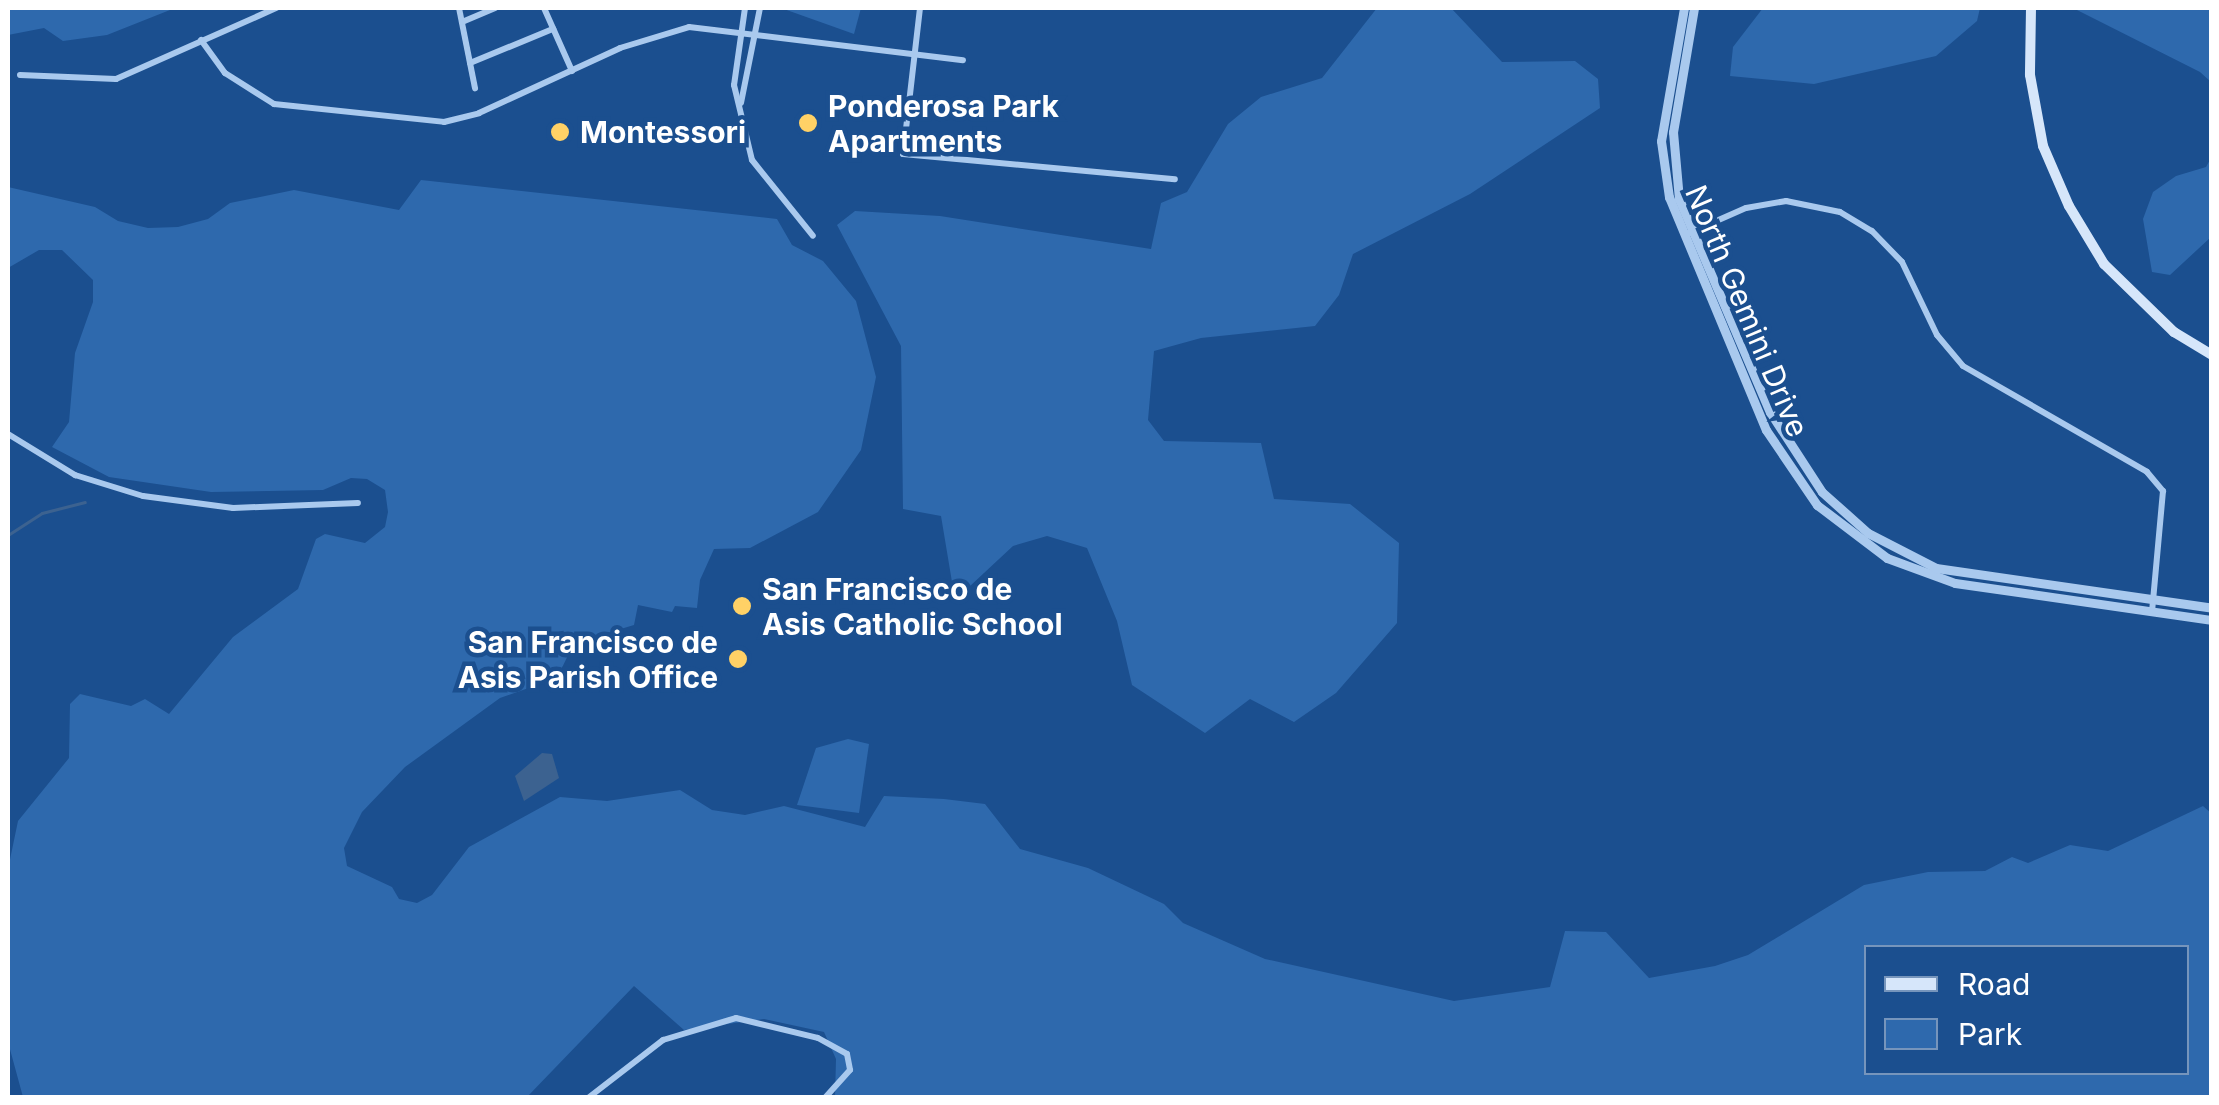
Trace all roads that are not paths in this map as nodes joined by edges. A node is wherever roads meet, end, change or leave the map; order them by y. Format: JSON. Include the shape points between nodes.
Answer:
{"nodes":[{"id":1,"x":276,"y":8,"type":"edge"},
{"id":2,"x":458,"y":8,"type":"edge"},
{"id":3,"x":495,"y":8,"type":"edge"},
{"id":4,"x":544,"y":8,"type":"edge"},
{"id":5,"x":745,"y":8,"type":"edge"},
{"id":6,"x":760,"y":8,"type":"edge"},
{"id":7,"x":920,"y":8,"type":"edge"},
{"id":8,"x":1684,"y":8,"type":"edge"},
{"id":9,"x":1694,"y":8,"type":"edge"},
{"id":10,"x":2032,"y":8,"type":"edge"},
{"id":11,"x":462,"y":22,"type":"junction"},
{"id":12,"x":553,"y":29,"type":"junction"},
{"id":13,"x":740,"y":35,"type":"junction"},
{"id":14,"x":752,"y":36,"type":"junction"},
{"id":15,"x":200,"y":40,"type":"junction"},
{"id":16,"x":911,"y":53,"type":"junction"},
{"id":17,"x":963,"y":60,"type":"dead end"},
{"id":18,"x":470,"y":64,"type":"junction"},
{"id":19,"x":572,"y":71,"type":"junction"},
{"id":20,"x":20,"y":75,"type":"dead end"},
{"id":21,"x":475,"y":88,"type":"dead end"},
{"id":22,"x":740,"y":104,"type":"junction"},
{"id":23,"x":1175,"y":178,"type":"dead end"},
{"id":24,"x":1688,"y":233,"type":"junction"},
{"id":25,"x":814,"y":236,"type":"dead end"},
{"id":26,"x":2212,"y":355,"type":"edge"},
{"id":27,"x":8,"y":434,"type":"edge"},
{"id":28,"x":358,"y":503,"type":"dead end"},
{"id":29,"x":2153,"y":607,"type":"junction"},
{"id":30,"x":2212,"y":608,"type":"edge"},
{"id":31,"x":2212,"y":620,"type":"edge"},
{"id":32,"x":588,"y":1098,"type":"edge"},
{"id":33,"x":825,"y":1098,"type":"edge"}],
"edges":[{"from":1,"to":15,"type":"street"},
{"from":2,"to":11,"type":"street"},
{"from":3,"to":11,"type":"street"},
{"from":4,"to":12,"type":"street"},
{"from":5,"to":13,"type":"street"},
{"from":6,"to":14,"type":"street"},
{"from":7,"to":16,"type":"street"},
{"from":8,"to":24,"type":"street","name":"North Gemini Drive","via":[[1661,140],[1663,174]]},
{"from":9,"to":24,"type":"street","name":"North Gemini Drive","via":[[1672,156]]},
{"from":10,"to":26,"type":"main road","via":[[2030,75],[2043,146],[2069,206],[2104,264],[2174,332]]},
{"from":11,"to":18,"type":"street"},
{"from":12,"to":18,"type":"street"},
{"from":12,"to":19,"type":"street"},
{"from":13,"to":14,"type":"street"},
{"from":13,"to":19,"type":"street","via":[[667,30]]},
{"from":13,"to":22,"type":"street","via":[[734,85]]},
{"from":14,"to":16,"type":"street"},
{"from":14,"to":22,"type":"street"},
{"from":15,"to":19,"type":"street","via":[[225,73],[274,104],[444,122]]},
{"from":15,"to":20,"type":"street","via":[[116,78]]},
{"from":16,"to":17,"type":"street"},
{"from":16,"to":23,"type":"street","via":[[904,154]]},
{"from":18,"to":21,"type":"street"},
{"from":22,"to":25,"type":"street","via":[[752,160]]},
{"from":24,"to":29,"type":"street","name":"North Gemini Drive","via":[[1766,430],[1817,505],[1848,533],[1888,558],[1955,584]]},
{"from":24,"to":29,"type":"street","via":[[1746,208],[1786,201],[1840,212],[1872,231],[1902,262],[1937,335],[1964,366],[2147,472],[2163,491]]},
{"from":27,"to":28,"type":"street","via":[[74,475],[155,498],[233,508]]},
{"from":29,"to":30,"type":"street","name":"North Gemini Drive"},
{"from":29,"to":31,"type":"street","name":"North Gemini Drive"},
{"from":32,"to":33,"type":"street","via":[[663,1040],[722,1019],[818,1038],[851,1061]]}]}
